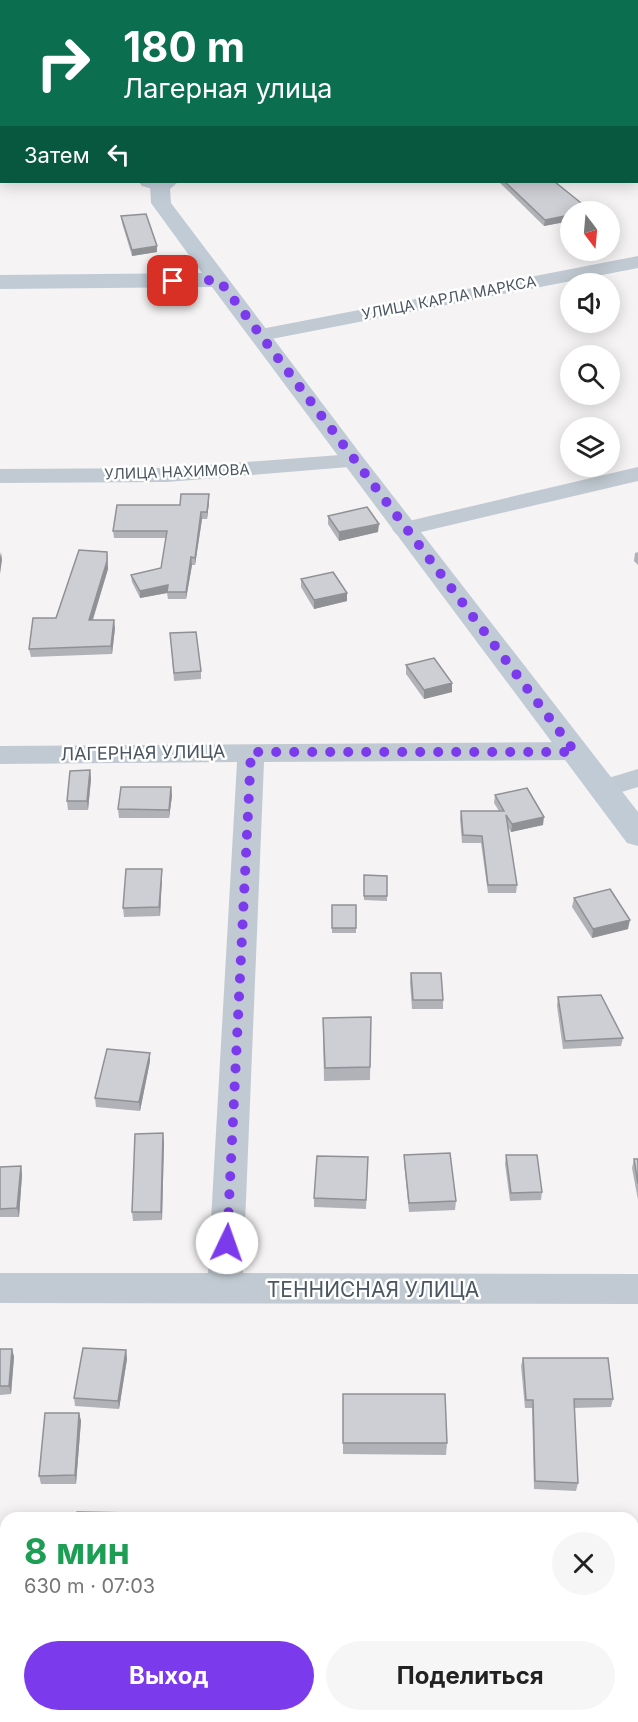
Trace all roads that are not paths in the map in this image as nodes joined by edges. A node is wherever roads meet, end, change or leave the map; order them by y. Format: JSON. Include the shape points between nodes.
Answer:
{"nodes":[{"id":1,"x":158,"y":183,"type":"edge"},
{"id":2,"x":638,"y":262,"type":"edge"},
{"id":3,"x":219,"y":280,"type":"junction"},
{"id":4,"x":0,"y":282,"type":"edge"},
{"id":5,"x":261,"y":335,"type":"junction"},
{"id":6,"x":353,"y":461,"type":"junction"},
{"id":7,"x":638,"y":474,"type":"edge"},
{"id":8,"x":0,"y":476,"type":"edge"},
{"id":9,"x":404,"y":529,"type":"junction"},
{"id":10,"x":251,"y":752,"type":"junction"},
{"id":11,"x":575,"y":752,"type":"junction"},
{"id":12,"x":0,"y":755,"type":"edge"},
{"id":13,"x":638,"y":778,"type":"edge"},
{"id":14,"x":602,"y":789,"type":"junction"},
{"id":15,"x":638,"y":835,"type":"edge"},
{"id":16,"x":0,"y":1288,"type":"edge"},
{"id":17,"x":638,"y":1289,"type":"edge"},
{"id":18,"x":225,"y":1290,"type":"junction"}],
"edges":[{"from":1,"to":3,"type":"main road","via":[[161,203]]},
{"from":2,"to":5,"type":"street","name":"УЛИЦА КАРЛА МАРКСА"},
{"from":3,"to":4,"type":"main road"},
{"from":3,"to":5,"type":"main road"},
{"from":5,"to":6,"type":"main road"},
{"from":6,"to":8,"type":"street","name":"УЛИЦА НАХИМОВА","via":[[167,475]]},
{"from":6,"to":9,"type":"main road"},
{"from":7,"to":9,"type":"street"},
{"from":9,"to":11,"type":"main road"},
{"from":10,"to":11,"type":"street","name":"ЛАГЕРНАЯ УЛИЦА"},
{"from":10,"to":12,"type":"street","name":"ЛАГЕРНАЯ УЛИЦА"},
{"from":10,"to":18,"type":"street"},
{"from":11,"to":14,"type":"main road"},
{"from":13,"to":14,"type":"street"},
{"from":14,"to":15,"type":"main road"},
{"from":16,"to":18,"type":"street","name":"ТЕННИСНАЯ УЛИЦА"},
{"from":17,"to":18,"type":"street","name":"ТЕННИСНАЯ УЛИЦА"}]}
